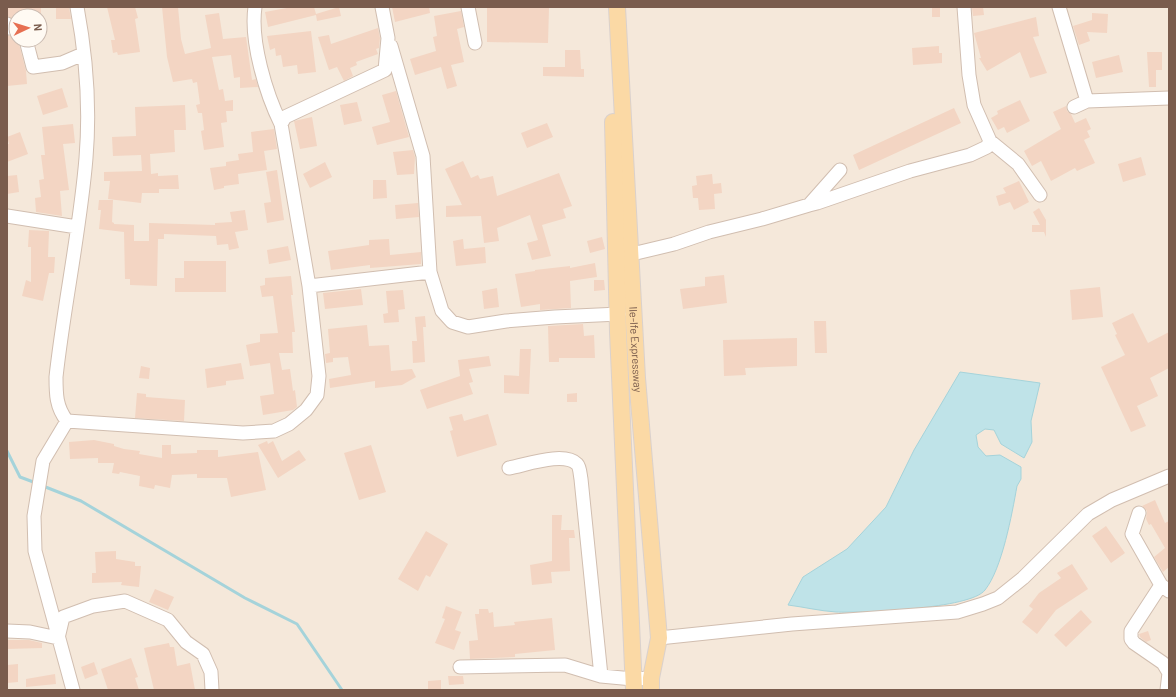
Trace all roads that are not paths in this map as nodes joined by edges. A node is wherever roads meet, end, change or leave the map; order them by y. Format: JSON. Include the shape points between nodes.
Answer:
{"nodes":[{"id":1,"x":77,"y":7,"type":"edge"},
{"id":2,"x":255,"y":7,"type":"edge"},
{"id":3,"x":382,"y":7,"type":"edge"},
{"id":4,"x":468,"y":7,"type":"edge"},
{"id":5,"x":608,"y":7,"type":"edge"},
{"id":6,"x":617,"y":7,"type":"edge"},
{"id":7,"x":964,"y":7,"type":"edge"},
{"id":8,"x":1059,"y":7,"type":"edge"},
{"id":9,"x":388,"y":38,"type":"junction"},
{"id":10,"x":475,"y":43,"type":"dead end"},
{"id":11,"x":28,"y":48,"type":"edge"},
{"id":12,"x":83,"y":54,"type":"junction"},
{"id":13,"x":1169,"y":98,"type":"edge"},
{"id":14,"x":1087,"y":101,"type":"junction"},
{"id":15,"x":1074,"y":107,"type":"dead end"},
{"id":16,"x":281,"y":124,"type":"junction"},
{"id":17,"x":990,"y":141,"type":"junction"},
{"id":18,"x":840,"y":170,"type":"dead end"},
{"id":19,"x":1040,"y":195,"type":"dead end"},
{"id":20,"x":809,"y":204,"type":"junction"},
{"id":21,"x":7,"y":216,"type":"edge"},
{"id":22,"x":77,"y":227,"type":"junction"},
{"id":23,"x":632,"y":254,"type":"junction"},
{"id":24,"x":430,"y":272,"type":"junction"},
{"id":25,"x":309,"y":286,"type":"junction"},
{"id":26,"x":619,"y":314,"type":"junction"},
{"id":27,"x":635,"y":331,"type":"junction"},
{"id":28,"x":618,"y":332,"type":"junction"},
{"id":29,"x":622,"y":378,"type":"junction"},
{"id":30,"x":638,"y":378,"type":"junction"},
{"id":31,"x":67,"y":421,"type":"junction"},
{"id":32,"x":509,"y":468,"type":"dead end"},
{"id":33,"x":1169,"y":476,"type":"edge"},
{"id":34,"x":1139,"y":513,"type":"dead end"},
{"id":35,"x":1165,"y":588,"type":"edge"},
{"id":36,"x":7,"y":631,"type":"edge"},
{"id":37,"x":58,"y":638,"type":"junction"},
{"id":38,"x":660,"y":638,"type":"junction"},
{"id":39,"x":460,"y":667,"type":"dead end"},
{"id":40,"x":1169,"y":673,"type":"edge"},
{"id":41,"x":601,"y":676,"type":"junction"},
{"id":42,"x":651,"y":684,"type":"edge"},
{"id":43,"x":633,"y":685,"type":"edge"},
{"id":44,"x":73,"y":690,"type":"edge"},
{"id":45,"x":212,"y":690,"type":"edge"},
{"id":46,"x":1167,"y":690,"type":"edge"}],
"edges":[{"from":1,"to":12,"type":"street"},
{"from":2,"to":16,"type":"street","via":[[255,32],[260,61],[270,104]]},
{"from":3,"to":9,"type":"street"},
{"from":4,"to":10,"type":"street"},
{"from":5,"to":26,"type":"main road","name":"Ile-Ife Expressway"},
{"from":6,"to":23,"type":"main road","name":"Ile-Ife Expressway"},
{"from":7,"to":17,"type":"street","via":[[974,105]]},
{"from":8,"to":14,"type":"street"},
{"from":9,"to":16,"type":"street","via":[[386,70],[285,117]]},
{"from":9,"to":24,"type":"street","via":[[423,156]]},
{"from":11,"to":12,"type":"street","via":[[33,67],[62,63]]},
{"from":12,"to":22,"type":"street","via":[[88,107],[86,158]]},
{"from":13,"to":14,"type":"street"},
{"from":14,"to":15,"type":"street"},
{"from":16,"to":25,"type":"street"},
{"from":17,"to":19,"type":"street","via":[[1018,164]]},
{"from":17,"to":20,"type":"street","via":[[987,147],[970,155],[910,170]]},
{"from":18,"to":20,"type":"street"},
{"from":20,"to":23,"type":"street"},
{"from":21,"to":22,"type":"street"},
{"from":22,"to":31,"type":"street","via":[[56,377],[56,397]]},
{"from":23,"to":27,"type":"main road","name":"Ile-Ife Expressway"},
{"from":24,"to":25,"type":"street"},
{"from":24,"to":26,"type":"street","via":[[442,311],[452,322],[468,327],[541,318]]},
{"from":25,"to":31,"type":"street","via":[[319,376],[317,395],[306,410],[289,424],[274,431],[243,433]]},
{"from":26,"to":28,"type":"main road","name":"Ile-Ife Expressway"},
{"from":27,"to":28,"type":"main road"},
{"from":27,"to":30,"type":"main road","name":"Ile-Ife Expressway"},
{"from":28,"to":29,"type":"main road","name":"Ile-Ife Expressway"},
{"from":29,"to":30,"type":"main road"},
{"from":29,"to":43,"type":"main road","name":"Ile-Ife Expressway"},
{"from":30,"to":38,"type":"main road","name":"Ile-Ife Expressway"},
{"from":31,"to":37,"type":"street","via":[[43,462],[36,499],[35,551]]},
{"from":32,"to":41,"type":"street","via":[[559,458],[570,459],[578,465]]},
{"from":33,"to":38,"type":"street","via":[[1112,500],[1088,514],[1023,578],[998,598],[983,604],[957,612],[792,624]]},
{"from":34,"to":35,"type":"street","via":[[1132,534]]},
{"from":35,"to":40,"type":"street","via":[[1130,630],[1134,643],[1163,663]]},
{"from":36,"to":37,"type":"street","via":[[30,632]]},
{"from":37,"to":44,"type":"street"},
{"from":37,"to":45,"type":"street","via":[[63,617],[93,606],[125,602],[168,620],[186,642],[203,654],[211,672]]},
{"from":38,"to":42,"type":"main road","name":"Ile-Ife Expressway"},
{"from":39,"to":41,"type":"street","via":[[565,665]]},
{"from":40,"to":46,"type":"street"},
{"from":41,"to":43,"type":"street"},
{"from":42,"to":43,"type":"street"}]}
